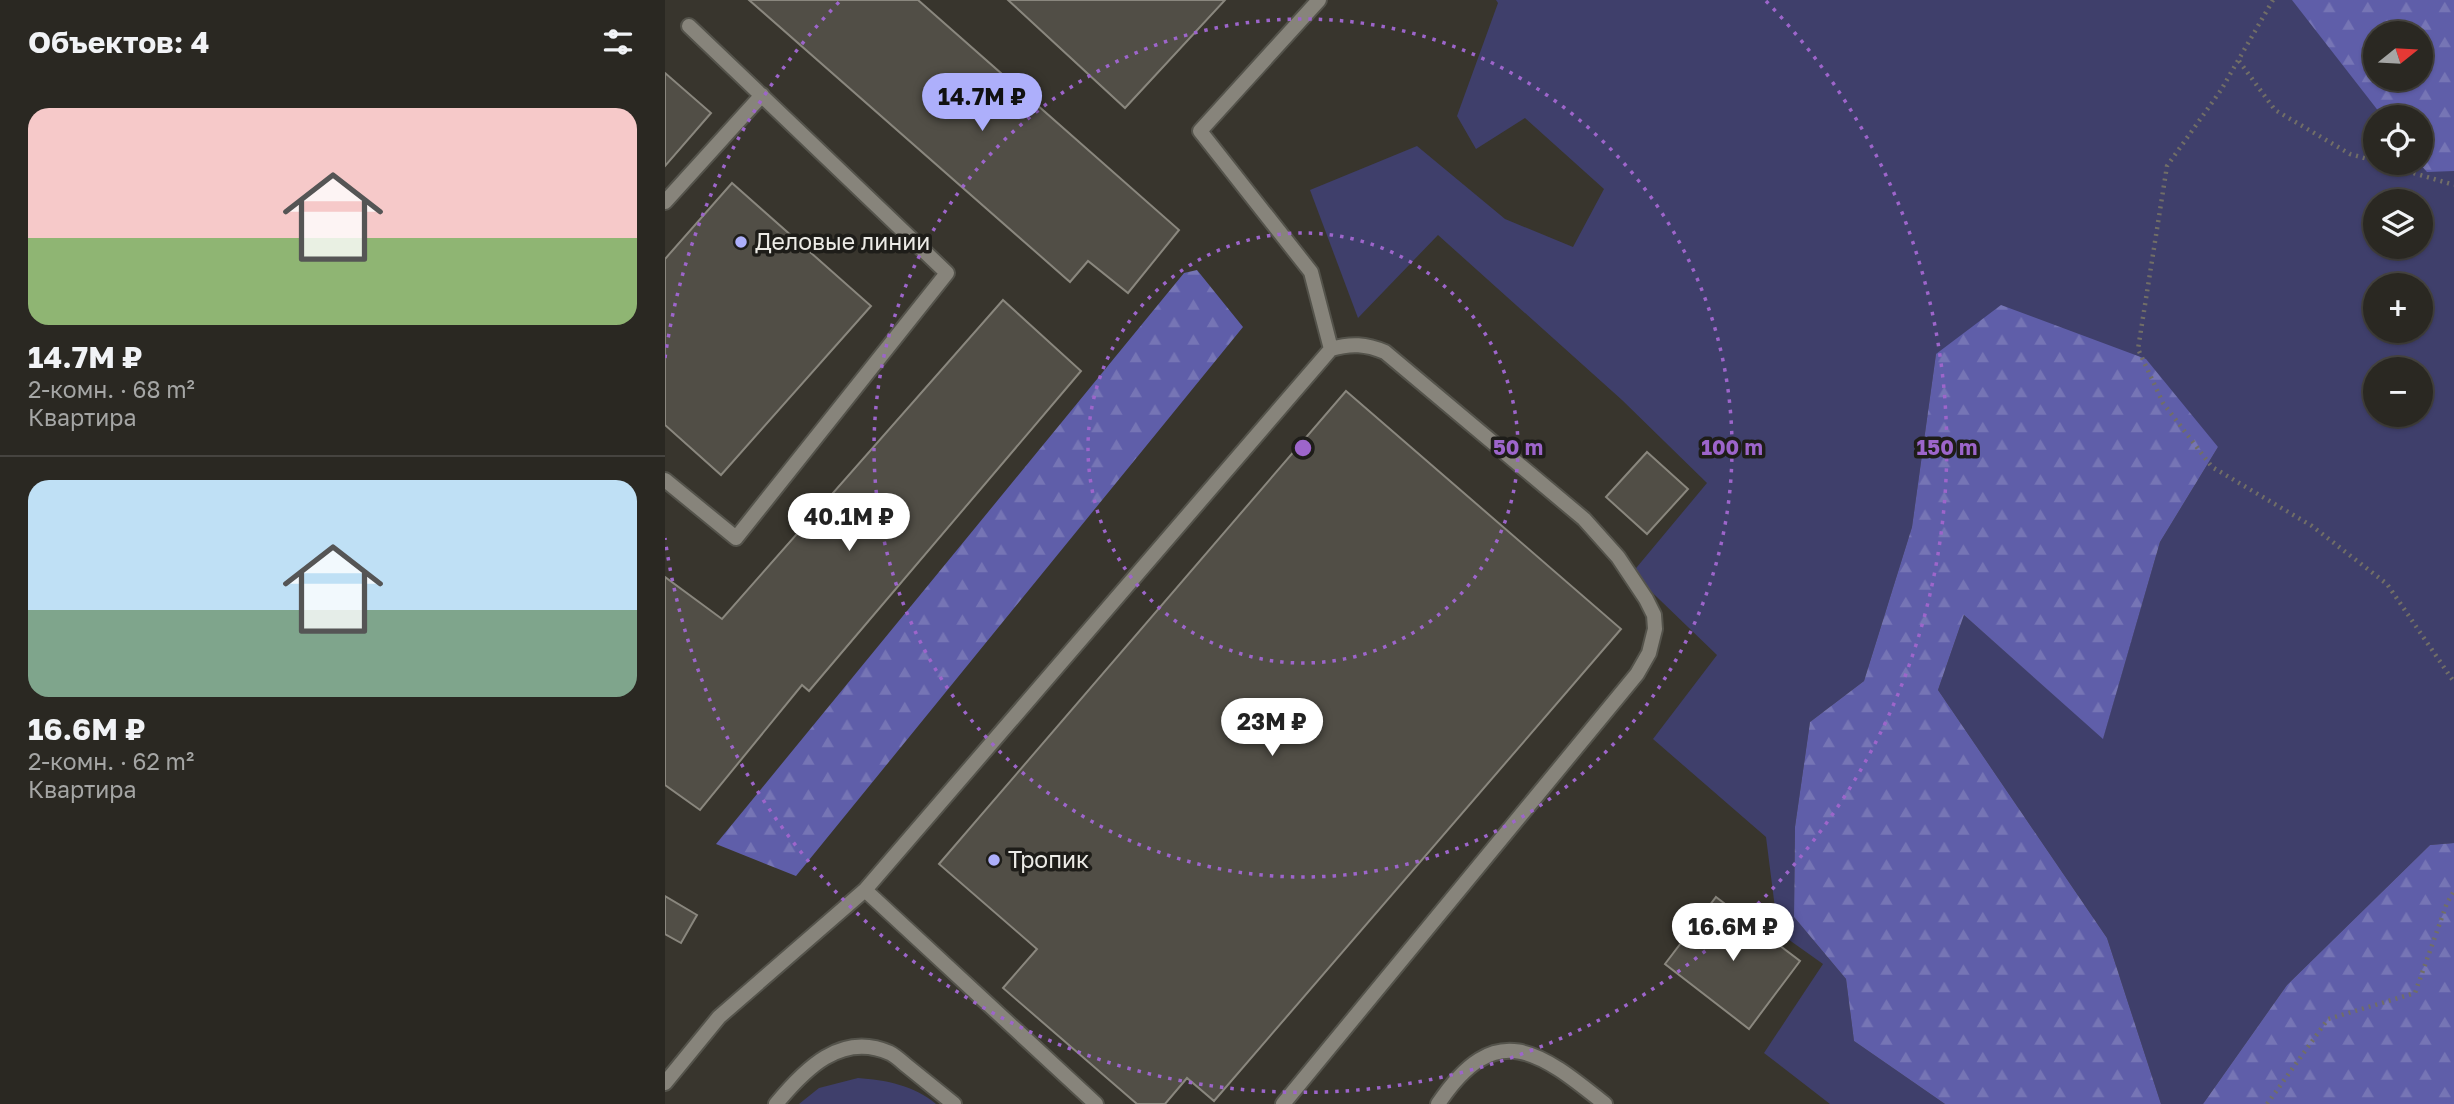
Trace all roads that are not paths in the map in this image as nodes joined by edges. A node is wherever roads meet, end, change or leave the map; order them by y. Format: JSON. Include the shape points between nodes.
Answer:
{"nodes":[{"id":1,"x":1319,"y":0,"type":"edge"},
{"id":2,"x":689,"y":26,"type":"dead end"},
{"id":3,"x":762,"y":95,"type":"junction"},
{"id":4,"x":665,"y":202,"type":"edge"},
{"id":5,"x":1331,"y":349,"type":"junction"},
{"id":6,"x":665,"y":480,"type":"edge"},
{"id":7,"x":865,"y":890,"type":"junction"},
{"id":8,"x":665,"y":1083,"type":"edge"},
{"id":9,"x":776,"y":1104,"type":"edge"},
{"id":10,"x":954,"y":1104,"type":"edge"},
{"id":11,"x":1096,"y":1104,"type":"edge"},
{"id":12,"x":1283,"y":1104,"type":"edge"},
{"id":13,"x":1438,"y":1104,"type":"edge"},
{"id":14,"x":1605,"y":1104,"type":"edge"}],
"edges":[{"from":1,"to":5,"type":"lane","via":[[1200,131],[1311,272]]},
{"from":2,"to":3,"type":"lane"},
{"from":3,"to":4,"type":"lane"},
{"from":3,"to":6,"type":"lane","via":[[947,273],[736,538]]},
{"from":5,"to":7,"type":"lane"},
{"from":5,"to":12,"type":"lane","via":[[1357,344],[1385,352],[1584,519],[1618,557],[1646,599],[1655,629],[1637,674]]},
{"from":7,"to":8,"type":"lane","via":[[719,1017]]},
{"from":7,"to":11,"type":"lane"},
{"from":9,"to":10,"type":"lane","via":[[821,1059],[842,1049],[867,1048],[891,1053]]},
{"from":13,"to":14,"type":"lane","via":[[1473,1062],[1494,1052],[1518,1051],[1560,1068]]}]}
